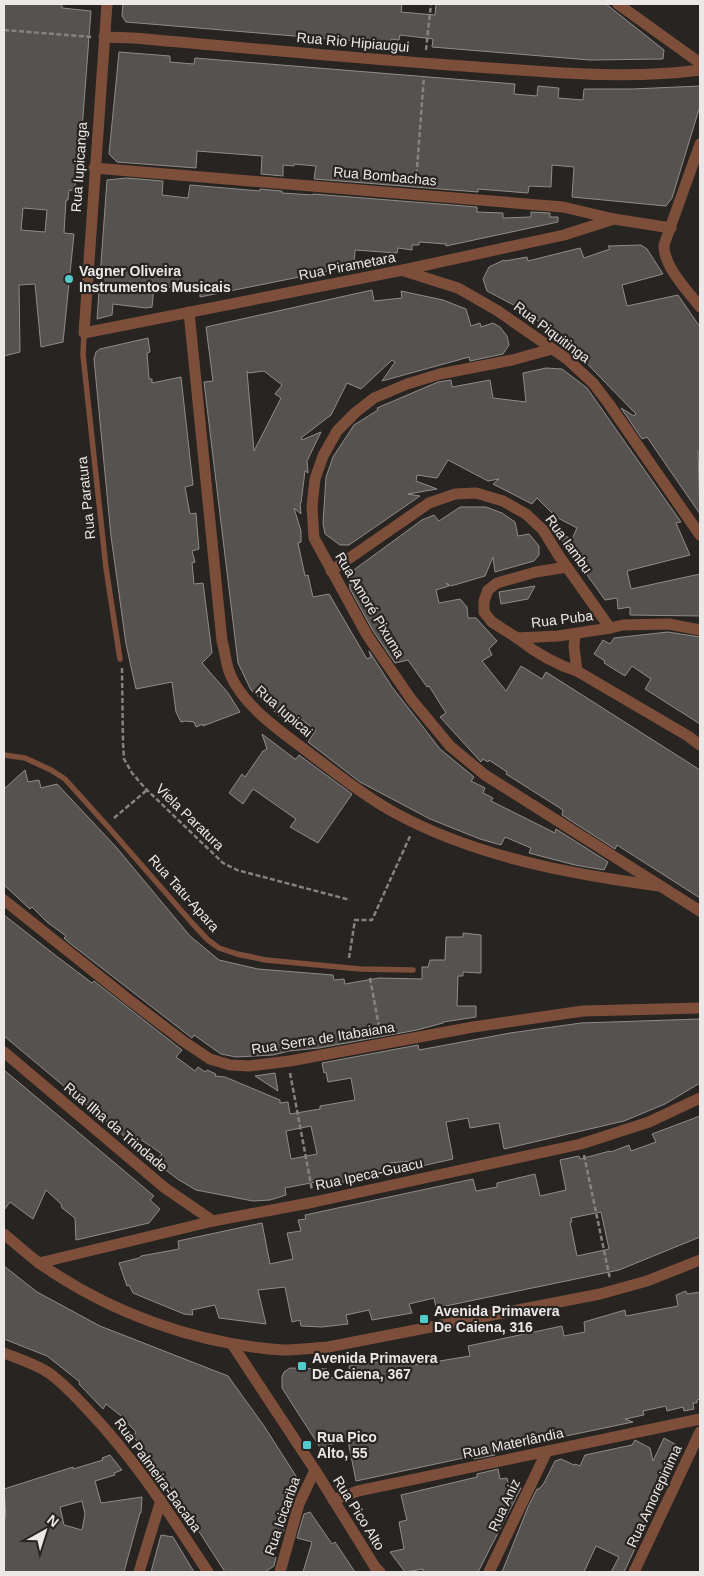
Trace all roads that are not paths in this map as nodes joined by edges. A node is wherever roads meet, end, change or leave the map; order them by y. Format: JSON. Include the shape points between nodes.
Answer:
{"nodes":[{"id":1,"x":107,"y":4,"type":"edge"},
{"id":2,"x":618,"y":4,"type":"edge"},
{"id":3,"x":104,"y":37,"type":"junction"},
{"id":4,"x":700,"y":63,"type":"edge"},
{"id":5,"x":700,"y":70,"type":"edge"},
{"id":6,"x":700,"y":144,"type":"edge"},
{"id":7,"x":94,"y":168,"type":"junction"},
{"id":8,"x":614,"y":219,"type":"junction"},
{"id":9,"x":670,"y":228,"type":"junction"},
{"id":10,"x":403,"y":270,"type":"junction"},
{"id":11,"x":700,"y":307,"type":"edge"},
{"id":12,"x":189,"y":312,"type":"junction"},
{"id":13,"x":84,"y":332,"type":"junction"},
{"id":14,"x":552,"y":349,"type":"junction"},
{"id":15,"x":700,"y":536,"type":"edge"},
{"id":16,"x":568,"y":567,"type":"junction"},
{"id":17,"x":331,"y":570,"type":"junction"},
{"id":18,"x":610,"y":628,"type":"junction"},
{"id":19,"x":700,"y":630,"type":"edge"},
{"id":20,"x":574,"y":634,"type":"junction"},
{"id":21,"x":517,"y":638,"type":"junction"},
{"id":22,"x":120,"y":659,"type":"road end"},
{"id":23,"x":577,"y":671,"type":"junction"},
{"id":24,"x":700,"y":745,"type":"edge"},
{"id":25,"x":4,"y":755,"type":"edge"},
{"id":26,"x":663,"y":887,"type":"junction"},
{"id":27,"x":4,"y":900,"type":"edge"},
{"id":28,"x":700,"y":911,"type":"edge"},
{"id":29,"x":413,"y":970,"type":"dead end"},
{"id":30,"x":700,"y":1008,"type":"edge"},
{"id":31,"x":4,"y":1052,"type":"edge"},
{"id":32,"x":700,"y":1098,"type":"edge"},
{"id":33,"x":212,"y":1221,"type":"junction"},
{"id":34,"x":4,"y":1234,"type":"edge"},
{"id":35,"x":700,"y":1260,"type":"edge"},
{"id":36,"x":38,"y":1263,"type":"junction"},
{"id":37,"x":232,"y":1344,"type":"junction"},
{"id":38,"x":4,"y":1353,"type":"edge"},
{"id":39,"x":700,"y":1419,"type":"edge"},
{"id":40,"x":700,"y":1432,"type":"edge"},
{"id":41,"x":547,"y":1451,"type":"junction"},
{"id":42,"x":315,"y":1470,"type":"junction"},
{"id":43,"x":161,"y":1500,"type":"junction"},
{"id":44,"x":333,"y":1500,"type":"junction"},
{"id":45,"x":139,"y":1572,"type":"edge"},
{"id":46,"x":208,"y":1572,"type":"edge"},
{"id":47,"x":280,"y":1572,"type":"edge"},
{"id":48,"x":380,"y":1572,"type":"edge"},
{"id":49,"x":489,"y":1572,"type":"edge"},
{"id":50,"x":634,"y":1572,"type":"edge"}],
"edges":[{"from":1,"to":3,"type":"street","name":"Rua Iupicanga"},
{"from":2,"to":4,"type":"street"},
{"from":3,"to":5,"type":"street","name":"Rua Rio Hipiaugui","via":[[570,74],[631,75]]},
{"from":3,"to":7,"type":"street","name":"Rua Iupicanga"},
{"from":6,"to":9,"type":"street"},
{"from":7,"to":8,"type":"street","name":"Rua Bombachas","via":[[564,207]]},
{"from":7,"to":13,"type":"street","name":"Rua Iupicanga"},
{"from":8,"to":9,"type":"street","name":"Rua Bombachas"},
{"from":8,"to":10,"type":"street","name":"Rua Pirametara","via":[[564,235]]},
{"from":9,"to":11,"type":"street","via":[[664,253]]},
{"from":10,"to":12,"type":"street","name":"Rua Pirametara"},
{"from":10,"to":14,"type":"street","name":"Rua Piquitinga","via":[[458,288]]},
{"from":12,"to":13,"type":"street","name":"Rua Pirametara"},
{"from":12,"to":26,"type":"street","name":"Rua Iupicai","via":[[222,641],[230,674],[242,695],[276,727],[340,776],[416,824],[500,855],[603,878]]},
{"from":13,"to":22,"type":"lane","name":"Rua Paratura","via":[[83,355],[106,568]]},
{"from":14,"to":15,"type":"street","name":"Rua Piquitinga","via":[[593,383]]},
{"from":14,"to":17,"type":"street","name":"Rua Amoré Pixuma","via":[[407,384],[374,398],[337,431],[315,479],[312,506],[314,538]]},
{"from":16,"to":17,"type":"street","name":"Rua Iambu","via":[[544,530],[526,514],[503,501],[476,493],[455,494],[429,503]]},
{"from":16,"to":18,"type":"street","name":"Rua Iambu"},
{"from":16,"to":21,"type":"street","name":"Rua Puba","via":[[496,583],[488,590],[484,612],[492,622]]},
{"from":17,"to":26,"type":"street","name":"Rua Amoré Pixuma","via":[[367,635],[411,699],[450,746],[485,774]]},
{"from":18,"to":19,"type":"street","via":[[670,624]]},
{"from":18,"to":20,"type":"street","name":"Rua Puba"},
{"from":20,"to":21,"type":"street","name":"Rua Puba"},
{"from":20,"to":23,"type":"street"},
{"from":21,"to":23,"type":"street","via":[[540,656]]},
{"from":23,"to":24,"type":"street"},
{"from":25,"to":29,"type":"lane","name":"Rua Tatu-Apara","via":[[25,758],[65,780],[193,924],[219,948],[266,960]]},
{"from":26,"to":28,"type":"street","name":"Rua Amoré Pixuma"},
{"from":27,"to":30,"type":"street","name":"Rua Serra de Itabaiana","via":[[183,1041],[210,1058],[230,1065],[288,1061],[473,1027],[583,1011]]},
{"from":31,"to":33,"type":"street","name":"Rua Ilha da Trindade","via":[[164,1188]]},
{"from":32,"to":33,"type":"street","name":"Rua Ipeca-Guacu","via":[[649,1122],[581,1144]]},
{"from":33,"to":36,"type":"street","name":"Rua Ipeca-Guacu"},
{"from":34,"to":36,"type":"street"},
{"from":35,"to":37,"type":"street","via":[[647,1281],[600,1294],[328,1347],[284,1350]]},
{"from":36,"to":37,"type":"street","via":[[126,1312],[165,1327]]},
{"from":37,"to":42,"type":"street","name":"Rua Pico Alto"},
{"from":38,"to":43,"type":"street","name":"Rua Palmeira-Bacaba","via":[[49,1373],[75,1396],[108,1431]]},
{"from":39,"to":41,"type":"street","name":"Rua Materlândia"},
{"from":40,"to":50,"type":"street","name":"Rua Amorepinima"},
{"from":41,"to":44,"type":"street","name":"Rua Materlândia","via":[[358,1491]]},
{"from":41,"to":49,"type":"street","name":"Rua Aniz"},
{"from":42,"to":44,"type":"street","name":"Rua Pico Alto"},
{"from":42,"to":47,"type":"street","name":"Rua Icicariba","via":[[299,1504]]},
{"from":43,"to":45,"type":"street"},
{"from":43,"to":46,"type":"street","name":"Rua Palmeira-Bacaba"},
{"from":44,"to":48,"type":"street","name":"Rua Pico Alto"}]}
